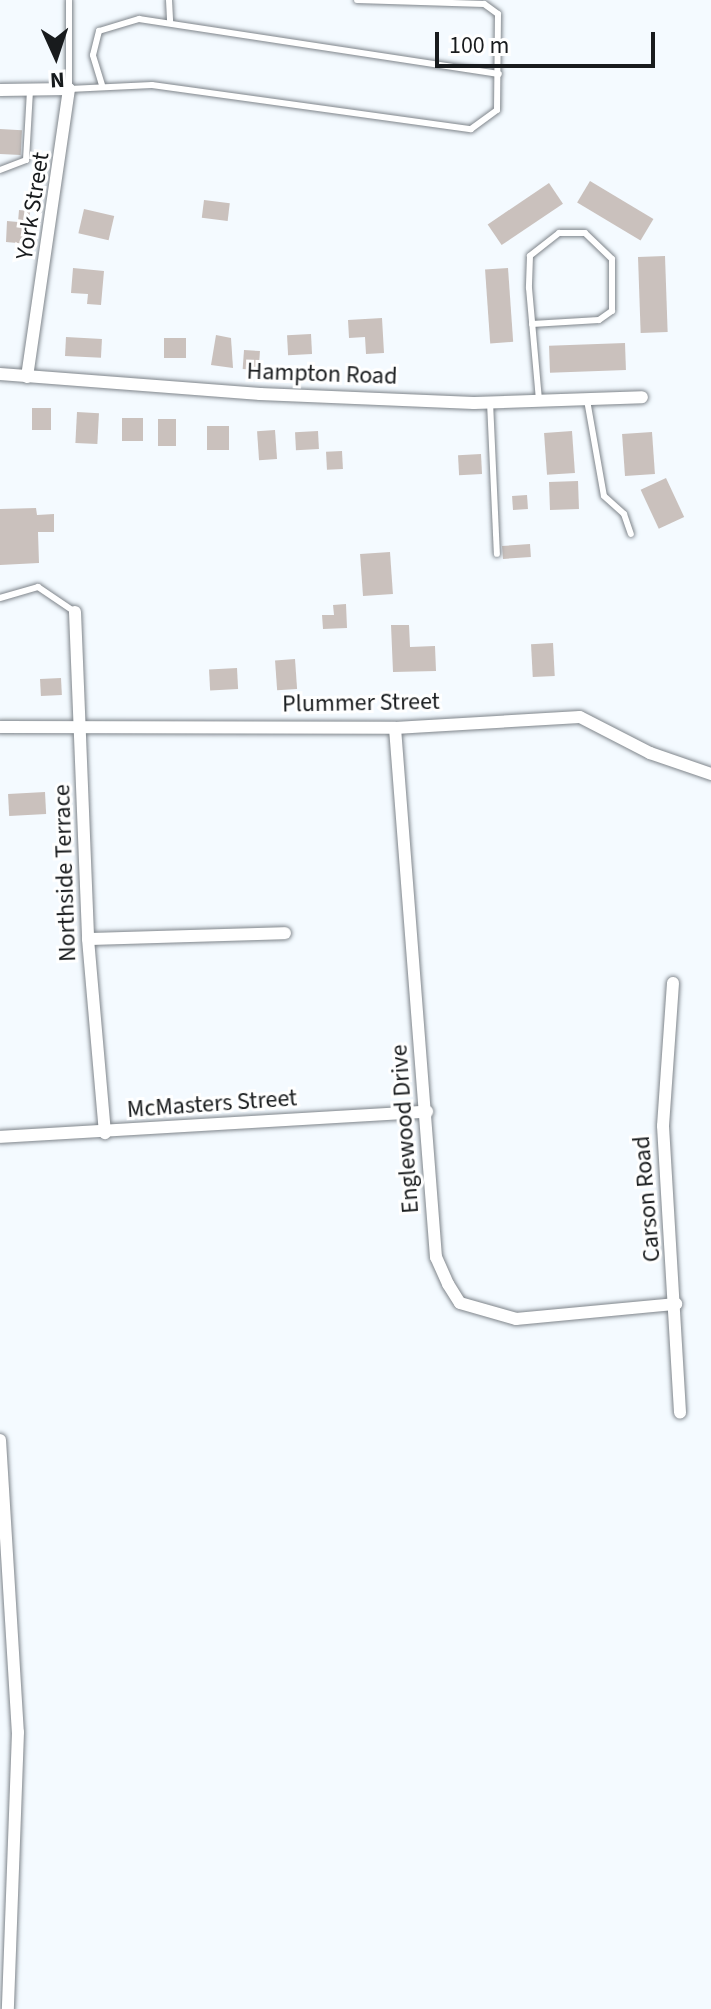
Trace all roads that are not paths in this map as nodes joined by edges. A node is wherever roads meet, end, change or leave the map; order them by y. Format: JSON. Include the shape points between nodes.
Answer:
{"nodes":[{"id":1,"x":69,"y":0,"type":"edge"},
{"id":2,"x":169,"y":0,"type":"edge"},
{"id":3,"x":357,"y":0,"type":"edge"},
{"id":4,"x":170,"y":21,"type":"junction"},
{"id":5,"x":499,"y":74,"type":"junction"},
{"id":6,"x":102,"y":85,"type":"junction"},
{"id":7,"x":69,"y":89,"type":"junction"},
{"id":8,"x":0,"y":90,"type":"edge"},
{"id":9,"x":30,"y":90,"type":"junction"},
{"id":10,"x":0,"y":170,"type":"edge"},
{"id":11,"x":532,"y":324,"type":"junction"},
{"id":12,"x":0,"y":374,"type":"edge"},
{"id":13,"x":27,"y":377,"type":"junction"},
{"id":14,"x":642,"y":397,"type":"dead end"},
{"id":15,"x":587,"y":400,"type":"junction"},
{"id":16,"x":539,"y":401,"type":"junction"},
{"id":17,"x":490,"y":402,"type":"junction"},
{"id":18,"x":631,"y":534,"type":"dead end"},
{"id":19,"x":497,"y":554,"type":"dead end"},
{"id":20,"x":0,"y":598,"type":"edge"},
{"id":21,"x":75,"y":612,"type":"joint"},
{"id":22,"x":81,"y":725,"type":"junction"},
{"id":23,"x":0,"y":727,"type":"edge"},
{"id":24,"x":395,"y":728,"type":"junction"},
{"id":25,"x":711,"y":774,"type":"edge"},
{"id":26,"x":285,"y":933,"type":"dead end"},
{"id":27,"x":88,"y":939,"type":"junction"},
{"id":28,"x":673,"y":983,"type":"dead end"},
{"id":29,"x":427,"y":1112,"type":"junction"},
{"id":30,"x":105,"y":1133,"type":"junction"},
{"id":31,"x":0,"y":1137,"type":"edge"},
{"id":32,"x":676,"y":1304,"type":"junction"},
{"id":33,"x":680,"y":1412,"type":"dead end"},
{"id":34,"x":0,"y":1440,"type":"edge"},
{"id":35,"x":8,"y":2009,"type":"edge"}],
"edges":[{"from":1,"to":7,"type":"lane"},
{"from":2,"to":4,"type":"lane"},
{"from":3,"to":5,"type":"lane","via":[[484,4],[498,14]]},
{"from":4,"to":5,"type":"lane"},
{"from":4,"to":6,"type":"lane","via":[[124,20],[99,31],[93,55]]},
{"from":5,"to":6,"type":"lane","via":[[497,110],[471,129],[152,85]]},
{"from":6,"to":7,"type":"lane"},
{"from":7,"to":9,"type":"street"},
{"from":7,"to":13,"type":"street","name":"York Street"},
{"from":8,"to":9,"type":"street"},
{"from":9,"to":10,"type":"lane","via":[[26,160]]},
{"from":11,"to":11,"type":"lane","via":[[530,256],[559,233],[585,233],[612,259],[612,311],[599,320]]},
{"from":11,"to":16,"type":"lane"},
{"from":12,"to":13,"type":"street","name":"Hampton Road"},
{"from":13,"to":17,"type":"street","name":"Hampton Road"},
{"from":14,"to":15,"type":"street","name":"Hampton Road"},
{"from":15,"to":16,"type":"street","name":"Hampton Road"},
{"from":15,"to":18,"type":"lane","via":[[604,496],[624,514]]},
{"from":16,"to":17,"type":"street","name":"Hampton Road"},
{"from":17,"to":19,"type":"lane"},
{"from":20,"to":21,"type":"lane","via":[[38,587]]},
{"from":21,"to":22,"type":"street","name":"Northside Terrace"},
{"from":22,"to":23,"type":"street","name":"Plummer Street"},
{"from":22,"to":24,"type":"street","name":"Plummer Street"},
{"from":22,"to":27,"type":"street","name":"Northside Terrace"},
{"from":24,"to":25,"type":"street","name":"Plummer Street","via":[[580,717],[650,753]]},
{"from":24,"to":29,"type":"street","name":"Englewood Drive"},
{"from":26,"to":27,"type":"street"},
{"from":27,"to":30,"type":"street","name":"Northside Terrace"},
{"from":28,"to":32,"type":"street","name":"Carson Road","via":[[663,1126]]},
{"from":29,"to":30,"type":"street","name":"McMasters Street"},
{"from":29,"to":32,"type":"street","name":"Englewood Drive","via":[[436,1257],[460,1303],[516,1319]]},
{"from":30,"to":31,"type":"street","name":"McMasters Street"},
{"from":32,"to":33,"type":"street","name":"Carson Road"},
{"from":34,"to":35,"type":"street","via":[[18,1732]]}]}
